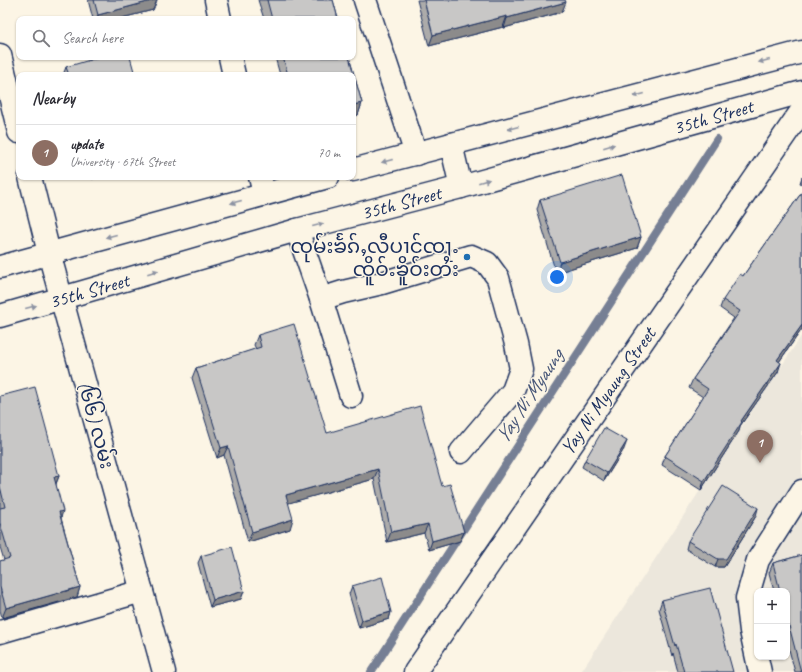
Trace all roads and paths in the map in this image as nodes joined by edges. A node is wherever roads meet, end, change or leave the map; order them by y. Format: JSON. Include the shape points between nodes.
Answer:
{"nodes":[{"id":1,"x":216,"y":0,"type":"edge"},
{"id":2,"x":365,"y":0,"type":"edge"},
{"id":3,"x":219,"y":16,"type":"edge"},
{"id":4,"x":802,"y":52,"type":"edge"},
{"id":5,"x":0,"y":55,"type":"edge"},
{"id":6,"x":231,"y":60,"type":"edge"},
{"id":7,"x":233,"y":72,"type":"edge"},
{"id":8,"x":802,"y":92,"type":"edge"},
{"id":9,"x":802,"y":110,"type":"edge"},
{"id":10,"x":16,"y":120,"type":"edge"},
{"id":11,"x":451,"y":144,"type":"junction"},
{"id":12,"x":416,"y":154,"type":"junction"},
{"id":13,"x":356,"y":169,"type":"edge"},
{"id":14,"x":31,"y":180,"type":"edge"},
{"id":15,"x":306,"y":180,"type":"edge"},
{"id":16,"x":262,"y":186,"type":"edge"},
{"id":17,"x":461,"y":187,"type":"junction"},
{"id":18,"x":297,"y":230,"type":"junction"},
{"id":19,"x":49,"y":253,"type":"junction"},
{"id":20,"x":0,"y":267,"type":"edge"},
{"id":21,"x":61,"y":299,"type":"junction"},
{"id":22,"x":321,"y":299,"type":"junction"},
{"id":23,"x":0,"y":316,"type":"edge"},
{"id":24,"x":351,"y":396,"type":"dead end"},
{"id":25,"x":461,"y":452,"type":"dead end"},
{"id":26,"x":802,"y":491,"type":"edge"},
{"id":27,"x":142,"y":591,"type":"junction"},
{"id":28,"x":0,"y":632,"type":"edge"},
{"id":29,"x":164,"y":672,"type":"edge"},
{"id":30,"x":415,"y":672,"type":"edge"},
{"id":31,"x":760,"y":672,"type":"edge"}],
"edges":[{"from":1,"to":3,"type":"main road"},
{"from":2,"to":12,"type":"main road"},
{"from":4,"to":11,"type":"main road","name":"35th Street","one_way":true},
{"from":5,"to":10,"type":"main road"},
{"from":6,"to":7,"type":"main road"},
{"from":17,"to":8,"type":"main road","name":"35th Street","one_way":true},
{"from":9,"to":30,"type":"main road","name":"Yay Ni Myaung Street"},
{"from":11,"to":12,"type":"main road","name":"35th Street"},
{"from":11,"to":17,"type":"main road"},
{"from":12,"to":13,"type":"main road","name":"35th Street","one_way":true},
{"from":14,"to":19,"type":"main road","name":"(၆၆) လမ်း"},
{"from":15,"to":16,"type":"main road"},
{"from":16,"to":19,"type":"main road","one_way":true},
{"from":18,"to":17,"type":"main road","name":"35th Street","one_way":true},
{"from":21,"to":18,"type":"main road","name":"35th Street","one_way":true},
{"from":18,"to":22,"type":"main road"},
{"from":19,"to":20,"type":"main road"},
{"from":19,"to":21,"type":"main road","name":"(၆၆) လမ်း"},
{"from":23,"to":21,"type":"main road","name":"35th Street","one_way":true},
{"from":21,"to":27,"type":"main road","name":"(၆၆) လမ်း"},
{"from":22,"to":24,"type":"main road"},
{"from":22,"to":25,"type":"main road","via":[[471,256],[487,263],[498,278],[521,369],[514,391]]},
{"from":26,"to":31,"type":"main road","via":[[758,560],[747,598]]},
{"from":27,"to":28,"type":"main road"},
{"from":27,"to":29,"type":"main road","name":"(၆၆) လမ်း"}]}
